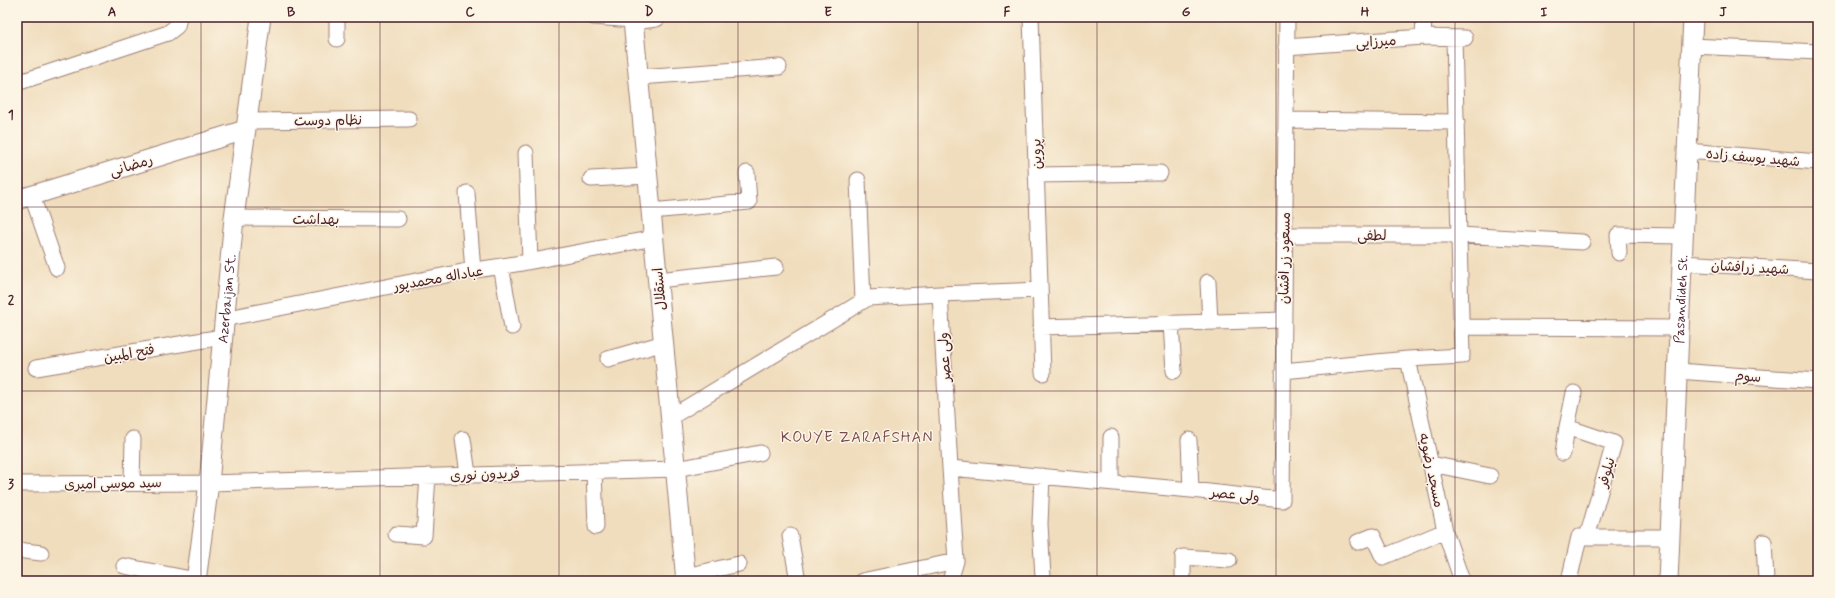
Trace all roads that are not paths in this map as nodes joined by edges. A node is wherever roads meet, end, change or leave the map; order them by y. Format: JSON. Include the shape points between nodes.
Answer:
{"nodes":[{"id":1,"x":179,"y":17,"type":"edge"},
{"id":2,"x":261,"y":17,"type":"edge"},
{"id":3,"x":337,"y":17,"type":"edge"},
{"id":4,"x":594,"y":17,"type":"edge"},
{"id":5,"x":656,"y":17,"type":"edge"},
{"id":6,"x":1031,"y":17,"type":"edge"},
{"id":7,"x":1287,"y":17,"type":"edge"},
{"id":8,"x":1424,"y":17,"type":"edge"},
{"id":9,"x":1693,"y":17,"type":"edge"},
{"id":10,"x":634,"y":20,"type":"junction"},
{"id":11,"x":1424,"y":37,"type":"junction"},
{"id":12,"x":337,"y":39,"type":"dead end"},
{"id":13,"x":1692,"y":46,"type":"junction"},
{"id":14,"x":1286,"y":47,"type":"junction"},
{"id":15,"x":1818,"y":52,"type":"edge"},
{"id":16,"x":779,"y":67,"type":"dead end"},
{"id":17,"x":639,"y":77,"type":"junction"},
{"id":18,"x":17,"y":83,"type":"edge"},
{"id":19,"x":409,"y":119,"type":"dead end"},
{"id":20,"x":1286,"y":120,"type":"junction"},
{"id":21,"x":1457,"y":122,"type":"junction"},
{"id":22,"x":246,"y":126,"type":"junction"},
{"id":23,"x":1687,"y":151,"type":"junction"},
{"id":24,"x":526,"y":152,"type":"dead end"},
{"id":25,"x":1818,"y":162,"type":"edge"},
{"id":26,"x":747,"y":173,"type":"dead end"},
{"id":27,"x":1160,"y":173,"type":"dead end"},
{"id":28,"x":1036,"y":175,"type":"junction"},
{"id":29,"x":648,"y":176,"type":"junction"},
{"id":30,"x":591,"y":178,"type":"dead end"},
{"id":31,"x":858,"y":180,"type":"dead end"},
{"id":32,"x":467,"y":193,"type":"dead end"},
{"id":33,"x":25,"y":198,"type":"edge"},
{"id":34,"x":651,"y":211,"type":"junction"},
{"id":35,"x":234,"y":218,"type":"junction"},
{"id":36,"x":398,"y":219,"type":"dead end"},
{"id":37,"x":1284,"y":235,"type":"junction"},
{"id":38,"x":1459,"y":235,"type":"junction"},
{"id":39,"x":1683,"y":236,"type":"junction"},
{"id":40,"x":654,"y":238,"type":"junction"},
{"id":41,"x":1582,"y":242,"type":"dead end"},
{"id":42,"x":1618,"y":253,"type":"dead end"},
{"id":43,"x":530,"y":262,"type":"junction"},
{"id":44,"x":1682,"y":263,"type":"junction"},
{"id":45,"x":501,"y":266,"type":"junction"},
{"id":46,"x":776,"y":267,"type":"dead end"},
{"id":47,"x":56,"y":268,"type":"dead end"},
{"id":48,"x":473,"y":271,"type":"junction"},
{"id":49,"x":1818,"y":271,"type":"edge"},
{"id":50,"x":658,"y":280,"type":"junction"},
{"id":51,"x":1208,"y":282,"type":"dead end"},
{"id":52,"x":1040,"y":290,"type":"junction"},
{"id":53,"x":940,"y":294,"type":"junction"},
{"id":54,"x":863,"y":301,"type":"junction"},
{"id":55,"x":1284,"y":320,"type":"junction"},
{"id":56,"x":1210,"y":322,"type":"junction"},
{"id":57,"x":1171,"y":323,"type":"junction"},
{"id":58,"x":512,"y":327,"type":"dead end"},
{"id":59,"x":1041,"y":327,"type":"junction"},
{"id":60,"x":1461,"y":327,"type":"junction"},
{"id":61,"x":222,"y":328,"type":"junction"},
{"id":62,"x":1679,"y":328,"type":"junction"},
{"id":63,"x":664,"y":343,"type":"junction"},
{"id":64,"x":1408,"y":358,"type":"junction"},
{"id":65,"x":608,"y":359,"type":"dead end"},
{"id":66,"x":36,"y":368,"type":"dead end"},
{"id":67,"x":1174,"y":371,"type":"dead end"},
{"id":68,"x":1677,"y":371,"type":"junction"},
{"id":69,"x":1283,"y":372,"type":"junction"},
{"id":70,"x":1043,"y":373,"type":"dead end"},
{"id":71,"x":1818,"y":381,"type":"edge"},
{"id":72,"x":1574,"y":393,"type":"dead end"},
{"id":73,"x":671,"y":417,"type":"junction"},
{"id":74,"x":1567,"y":427,"type":"junction"},
{"id":75,"x":1111,"y":437,"type":"dead end"},
{"id":76,"x":134,"y":439,"type":"dead end"},
{"id":77,"x":463,"y":439,"type":"dead end"},
{"id":78,"x":1189,"y":440,"type":"dead end"},
{"id":79,"x":760,"y":453,"type":"dead end"},
{"id":80,"x":1563,"y":453,"type":"dead end"},
{"id":81,"x":1431,"y":464,"type":"junction"},
{"id":82,"x":950,"y":468,"type":"junction"},
{"id":83,"x":676,"y":469,"type":"junction"},
{"id":84,"x":594,"y":471,"type":"junction"},
{"id":85,"x":468,"y":474,"type":"junction"},
{"id":86,"x":428,"y":476,"type":"junction"},
{"id":87,"x":1042,"y":476,"type":"junction"},
{"id":88,"x":1490,"y":476,"type":"dead end"},
{"id":89,"x":1111,"y":482,"type":"junction"},
{"id":90,"x":132,"y":483,"type":"junction"},
{"id":91,"x":209,"y":483,"type":"junction"},
{"id":92,"x":17,"y":484,"type":"edge"},
{"id":93,"x":1191,"y":490,"type":"junction"},
{"id":94,"x":1282,"y":500,"type":"joint"},
{"id":95,"x":596,"y":527,"type":"dead end"},
{"id":96,"x":1446,"y":531,"type":"junction"},
{"id":97,"x":396,"y":534,"type":"dead end"},
{"id":98,"x":790,"y":536,"type":"dead end"},
{"id":99,"x":1587,"y":536,"type":"junction"},
{"id":100,"x":1670,"y":537,"type":"junction"},
{"id":101,"x":1358,"y":542,"type":"dead end"},
{"id":102,"x":1764,"y":542,"type":"dead end"},
{"id":103,"x":17,"y":550,"type":"edge"},
{"id":104,"x":41,"y":553,"type":"dead end"},
{"id":105,"x":1229,"y":560,"type":"dead end"},
{"id":106,"x":956,"y":562,"type":"junction"},
{"id":107,"x":739,"y":564,"type":"dead end"},
{"id":108,"x":124,"y":566,"type":"dead end"},
{"id":109,"x":1043,"y":577,"type":"dead end"},
{"id":110,"x":686,"y":579,"type":"edge"},
{"id":111,"x":196,"y":580,"type":"edge"},
{"id":112,"x":798,"y":581,"type":"edge"},
{"id":113,"x":862,"y":581,"type":"edge"},
{"id":114,"x":950,"y":581,"type":"edge"},
{"id":115,"x":1183,"y":581,"type":"edge"},
{"id":116,"x":1462,"y":581,"type":"edge"},
{"id":117,"x":1569,"y":581,"type":"edge"},
{"id":118,"x":1668,"y":581,"type":"edge"},
{"id":119,"x":1766,"y":581,"type":"edge"}],
"edges":[{"from":1,"to":18,"type":"street","via":[[177,26],[168,33]]},
{"from":2,"to":22,"type":"street","name":"Azerbaijan St."},
{"from":3,"to":12,"type":"street"},
{"from":4,"to":10,"type":"street"},
{"from":5,"to":10,"type":"street"},
{"from":6,"to":28,"type":"street","name":"پروین"},
{"from":7,"to":14,"type":"street","name":"مسعود زر افشان"},
{"from":8,"to":11,"type":"street"},
{"from":9,"to":13,"type":"street","name":"Pasandideh St."},
{"from":10,"to":17,"type":"street","name":"استقلال"},
{"from":11,"to":14,"type":"street","name":"میرزایی"},
{"from":11,"to":21,"type":"street","name":"میرزایی","via":[[1460,38]]},
{"from":13,"to":15,"type":"street"},
{"from":13,"to":23,"type":"street","name":"Pasandideh St."},
{"from":14,"to":20,"type":"street","name":"مسعود زر افشان"},
{"from":16,"to":17,"type":"street"},
{"from":17,"to":29,"type":"street","name":"استقلال"},
{"from":19,"to":22,"type":"street","name":"نظام دوست"},
{"from":20,"to":21,"type":"street"},
{"from":20,"to":37,"type":"street","name":"مسعود زر افشان"},
{"from":21,"to":38,"type":"street"},
{"from":22,"to":33,"type":"street","name":"رمضانی"},
{"from":22,"to":35,"type":"street","name":"Azerbaijan St."},
{"from":23,"to":25,"type":"street","name":"شهید یوسف زاده"},
{"from":23,"to":39,"type":"street","name":"Pasandideh St."},
{"from":24,"to":43,"type":"street"},
{"from":26,"to":34,"type":"street","via":[[749,202]]},
{"from":27,"to":28,"type":"street"},
{"from":28,"to":52,"type":"street","name":"پروین"},
{"from":29,"to":30,"type":"street"},
{"from":29,"to":34,"type":"street","name":"استقلال"},
{"from":31,"to":54,"type":"street"},
{"from":32,"to":48,"type":"street"},
{"from":33,"to":47,"type":"street"},
{"from":34,"to":40,"type":"street","name":"استقلال"},
{"from":35,"to":36,"type":"street","name":"بهداشت"},
{"from":35,"to":61,"type":"street","name":"Azerbaijan St."},
{"from":37,"to":38,"type":"street","name":"لطفی"},
{"from":37,"to":55,"type":"street","name":"مسعود زر افشان"},
{"from":38,"to":41,"type":"street","name":"لطفی"},
{"from":38,"to":60,"type":"street"},
{"from":39,"to":42,"type":"street","via":[[1618,235]]},
{"from":39,"to":44,"type":"street","name":"Pasandideh St."},
{"from":40,"to":43,"type":"street","name":"عباداله محمدپور"},
{"from":40,"to":50,"type":"street","name":"استقلال"},
{"from":43,"to":45,"type":"street","name":"عباداله محمدپور"},
{"from":44,"to":49,"type":"street","name":"شهید زرافشان"},
{"from":44,"to":62,"type":"street","name":"Pasandideh St."},
{"from":45,"to":48,"type":"street","name":"عباداله محمدپور"},
{"from":45,"to":58,"type":"street"},
{"from":46,"to":50,"type":"street"},
{"from":48,"to":61,"type":"street","name":"عباداله محمدپور"},
{"from":50,"to":63,"type":"street","name":"استقلال"},
{"from":51,"to":56,"type":"street"},
{"from":52,"to":53,"type":"street"},
{"from":52,"to":59,"type":"street"},
{"from":53,"to":54,"type":"street","via":[[868,298]]},
{"from":53,"to":82,"type":"street","name":"ولی عصر"},
{"from":54,"to":73,"type":"street"},
{"from":55,"to":56,"type":"street"},
{"from":55,"to":69,"type":"street","name":"مسعود زر افشان"},
{"from":56,"to":57,"type":"street"},
{"from":57,"to":59,"type":"street"},
{"from":57,"to":67,"type":"street"},
{"from":59,"to":70,"type":"street"},
{"from":60,"to":62,"type":"street"},
{"from":60,"to":64,"type":"street","via":[[1462,356]]},
{"from":61,"to":66,"type":"street","name":"فتح المبین"},
{"from":61,"to":91,"type":"street","name":"Azerbaijan St."},
{"from":62,"to":68,"type":"street","name":"Pasandideh St."},
{"from":63,"to":65,"type":"street"},
{"from":63,"to":73,"type":"street","name":"استقلال"},
{"from":64,"to":69,"type":"street"},
{"from":64,"to":81,"type":"street","name":"مسجد رضویه"},
{"from":68,"to":71,"type":"street","name":"سوم"},
{"from":68,"to":100,"type":"street","name":"Pasandideh St."},
{"from":69,"to":94,"type":"street","name":"مسعود زر افشان"},
{"from":72,"to":74,"type":"street"},
{"from":73,"to":83,"type":"street","name":"استقلال"},
{"from":74,"to":80,"type":"street"},
{"from":74,"to":99,"type":"street","name":"نیلوفر","via":[[1614,443]]},
{"from":75,"to":89,"type":"street"},
{"from":76,"to":90,"type":"street"},
{"from":77,"to":85,"type":"street"},
{"from":78,"to":93,"type":"street"},
{"from":79,"to":83,"type":"street","name":"فریدون نوری"},
{"from":81,"to":88,"type":"street"},
{"from":81,"to":96,"type":"street","name":"مسجد رضویه"},
{"from":82,"to":87,"type":"street","name":"ولی عصر"},
{"from":82,"to":106,"type":"street"},
{"from":83,"to":84,"type":"street","name":"فریدون نوری"},
{"from":83,"to":110,"type":"street","name":"استقلال"},
{"from":84,"to":85,"type":"street","name":"فریدون نوری"},
{"from":84,"to":95,"type":"street"},
{"from":85,"to":86,"type":"street","name":"فریدون نوری"},
{"from":86,"to":91,"type":"street","name":"فریدون نوری"},
{"from":86,"to":97,"type":"street","via":[[424,536]]},
{"from":87,"to":89,"type":"street","name":"ولی عصر"},
{"from":87,"to":109,"type":"street","via":[[1040,524]]},
{"from":89,"to":93,"type":"street","name":"ولی عصر"},
{"from":90,"to":91,"type":"street","name":"سید موسی امیری"},
{"from":90,"to":92,"type":"street","name":"سید موسی امیری"},
{"from":91,"to":111,"type":"street","name":"Azerbaijan St."},
{"from":93,"to":94,"type":"street","name":"ولی عصر"},
{"from":96,"to":101,"type":"street","via":[[1384,557],[1373,536]]},
{"from":96,"to":116,"type":"street","name":"مسجد رضویه"},
{"from":98,"to":112,"type":"street"},
{"from":99,"to":100,"type":"street"},
{"from":99,"to":117,"type":"street","via":[[1579,536]]},
{"from":100,"to":118,"type":"street","name":"Pasandideh St."},
{"from":102,"to":119,"type":"street"},
{"from":103,"to":104,"type":"street"},
{"from":105,"to":115,"type":"street","via":[[1183,558]]},
{"from":106,"to":113,"type":"street"},
{"from":106,"to":114,"type":"street"},
{"from":107,"to":110,"type":"street"},
{"from":108,"to":111,"type":"street"}]}
